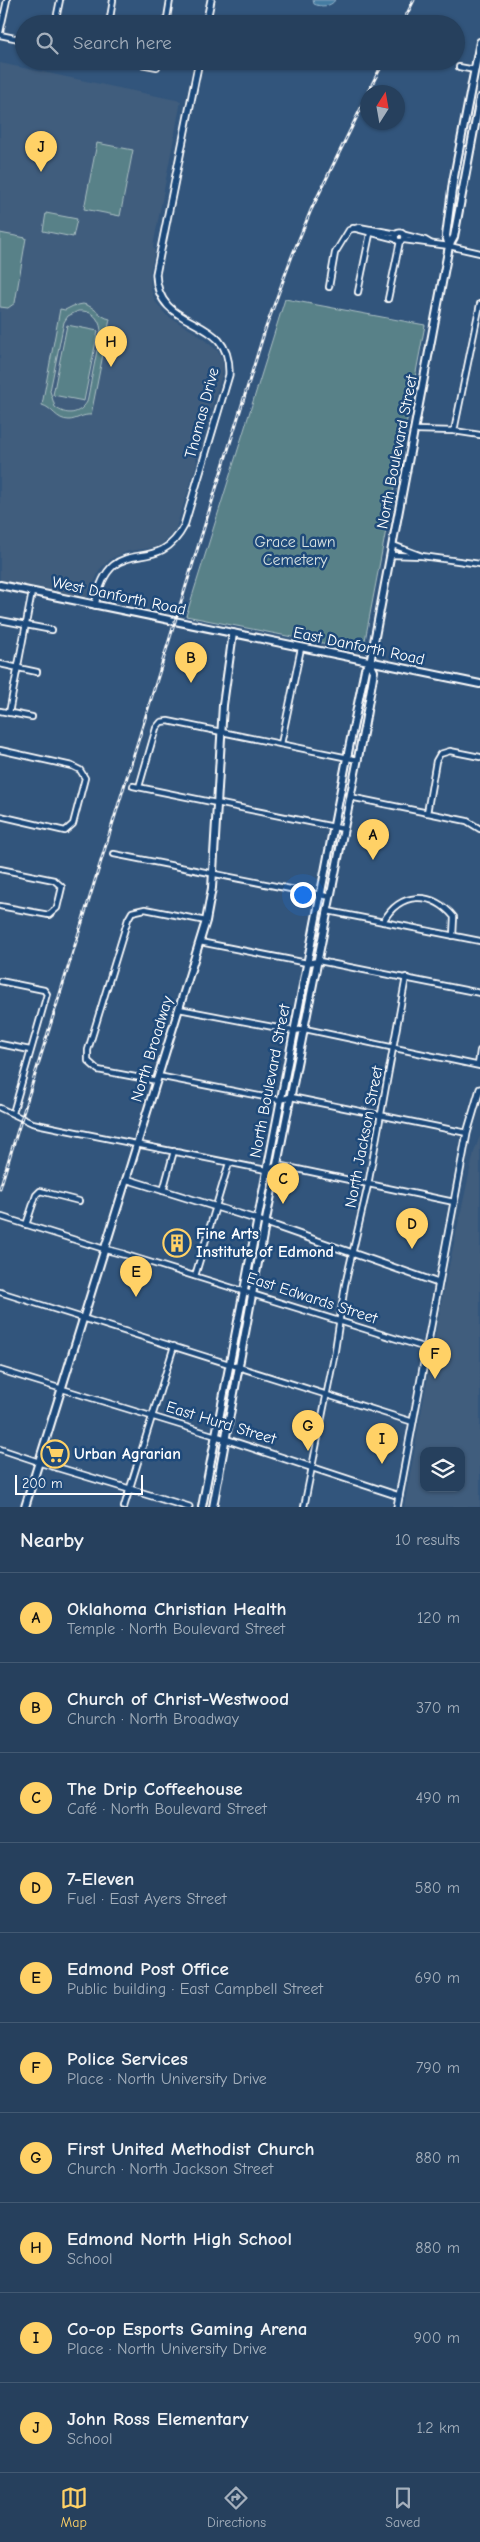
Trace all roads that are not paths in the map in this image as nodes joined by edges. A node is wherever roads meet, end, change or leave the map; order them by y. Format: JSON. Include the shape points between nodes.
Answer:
{"nodes":[{"id":1,"x":7,"y":0,"type":"edge"},
{"id":2,"x":60,"y":0,"type":"edge"},
{"id":3,"x":113,"y":0,"type":"edge"},
{"id":4,"x":170,"y":0,"type":"edge"},
{"id":5,"x":210,"y":0,"type":"edge"},
{"id":6,"x":57,"y":15,"type":"edge"},
{"id":7,"x":110,"y":15,"type":"edge"},
{"id":8,"x":168,"y":15,"type":"edge"},
{"id":9,"x":208,"y":15,"type":"edge"},
{"id":10,"x":0,"y":34,"type":"edge"},
{"id":11,"x":15,"y":38,"type":"edge"},
{"id":12,"x":480,"y":42,"type":"edge"},
{"id":13,"x":197,"y":70,"type":"edge"},
{"id":14,"x":477,"y":70,"type":"edge"},
{"id":15,"x":480,"y":98,"type":"edge"},
{"id":16,"x":370,"y":231,"type":"junction"},
{"id":17,"x":400,"y":238,"type":"junction"},
{"id":18,"x":448,"y":246,"type":"junction"},
{"id":19,"x":480,"y":253,"type":"edge"},
{"id":20,"x":329,"y":286,"type":"dead end"},
{"id":21,"x":358,"y":292,"type":"dead end"},
{"id":22,"x":388,"y":299,"type":"dead end"},
{"id":23,"x":480,"y":304,"type":"edge"},
{"id":24,"x":415,"y":430,"type":"junction"},
{"id":25,"x":454,"y":431,"type":"junction"},
{"id":26,"x":480,"y":435,"type":"edge"},
{"id":27,"x":393,"y":545,"type":"junction"},
{"id":28,"x":391,"y":556,"type":"junction"},
{"id":29,"x":422,"y":556,"type":"junction"},
{"id":30,"x":480,"y":564,"type":"edge"},
{"id":31,"x":0,"y":585,"type":"edge"},
{"id":32,"x":32,"y":592,"type":"junction"},
{"id":33,"x":95,"y":605,"type":"junction"},
{"id":34,"x":0,"y":620,"type":"edge"},
{"id":35,"x":26,"y":624,"type":"junction"},
{"id":36,"x":52,"y":630,"type":"dead end"},
{"id":37,"x":233,"y":633,"type":"junction"},
{"id":38,"x":301,"y":648,"type":"junction"},
{"id":39,"x":370,"y":663,"type":"junction"},
{"id":40,"x":0,"y":664,"type":"edge"},
{"id":41,"x":18,"y":668,"type":"junction"},
{"id":42,"x":38,"y":672,"type":"dead end"},
{"id":43,"x":480,"y":684,"type":"edge"},
{"id":44,"x":0,"y":711,"type":"edge"},
{"id":45,"x":9,"y":713,"type":"junction"},
{"id":46,"x":32,"y":717,"type":"dead end"},
{"id":47,"x":222,"y":732,"type":"junction"},
{"id":48,"x":281,"y":744,"type":"junction"},
{"id":49,"x":0,"y":750,"type":"edge"},
{"id":50,"x":480,"y":757,"type":"edge"},
{"id":51,"x":347,"y":758,"type":"junction"},
{"id":52,"x":358,"y":760,"type":"junction"},
{"id":53,"x":350,"y":797,"type":"junction"},
{"id":54,"x":338,"y":802,"type":"junction"},
{"id":55,"x":216,"y":803,"type":"junction"},
{"id":56,"x":427,"y":813,"type":"junction"},
{"id":57,"x":0,"y":816,"type":"edge"},
{"id":58,"x":334,"y":827,"type":"junction"},
{"id":59,"x":344,"y":829,"type":"junction"},
{"id":60,"x":480,"y":829,"type":"edge"},
{"id":61,"x":114,"y":854,"type":"dead end"},
{"id":62,"x":0,"y":869,"type":"edge"},
{"id":63,"x":213,"y":873,"type":"junction"},
{"id":64,"x":321,"y":895,"type":"junction"},
{"id":65,"x":331,"y":897,"type":"junction"},
{"id":66,"x":0,"y":906,"type":"edge"},
{"id":67,"x":328,"y":911,"type":"junction"},
{"id":68,"x":317,"y":916,"type":"junction"},
{"id":69,"x":206,"y":921,"type":"junction"},
{"id":70,"x":383,"y":922,"type":"junction"},
{"id":71,"x":453,"y":936,"type":"junction"},
{"id":72,"x":480,"y":941,"type":"edge"},
{"id":73,"x":200,"y":942,"type":"junction"},
{"id":74,"x":319,"y":961,"type":"junction"},
{"id":75,"x":307,"y":963,"type":"junction"},
{"id":76,"x":406,"y":977,"type":"junction"},
{"id":77,"x":0,"y":981,"type":"edge"},
{"id":78,"x":480,"y":993,"type":"edge"},
{"id":79,"x":179,"y":1009,"type":"junction"},
{"id":80,"x":305,"y":1029,"type":"junction"},
{"id":81,"x":294,"y":1031,"type":"junction"},
{"id":82,"x":0,"y":1044,"type":"edge"},
{"id":83,"x":394,"y":1047,"type":"junction"},
{"id":84,"x":30,"y":1050,"type":"junction"},
{"id":85,"x":480,"y":1051,"type":"edge"},
{"id":86,"x":479,"y":1065,"type":"edge"},
{"id":87,"x":157,"y":1078,"type":"junction"},
{"id":88,"x":480,"y":1089,"type":"edge"},
{"id":89,"x":291,"y":1098,"type":"junction"},
{"id":90,"x":280,"y":1100,"type":"junction"},
{"id":91,"x":0,"y":1108,"type":"edge"},
{"id":92,"x":13,"y":1113,"type":"junction"},
{"id":93,"x":380,"y":1116,"type":"junction"},
{"id":94,"x":467,"y":1132,"type":"junction"},
{"id":95,"x":136,"y":1144,"type":"junction"},
{"id":96,"x":174,"y":1152,"type":"junction"},
{"id":97,"x":229,"y":1163,"type":"junction"},
{"id":98,"x":278,"y":1164,"type":"junction"},
{"id":99,"x":266,"y":1170,"type":"junction"},
{"id":100,"x":126,"y":1179,"type":"junction"},
{"id":101,"x":368,"y":1185,"type":"junction"},
{"id":102,"x":163,"y":1191,"type":"junction"},
{"id":103,"x":79,"y":1201,"type":"dead end"},
{"id":104,"x":454,"y":1202,"type":"junction"},
{"id":105,"x":217,"y":1208,"type":"junction"},
{"id":106,"x":2,"y":1217,"type":"dead end"},
{"id":107,"x":257,"y":1220,"type":"junction"},
{"id":108,"x":266,"y":1223,"type":"junction"},
{"id":109,"x":26,"y":1225,"type":"junction"},
{"id":110,"x":104,"y":1249,"type":"junction"},
{"id":111,"x":353,"y":1253,"type":"junction"},
{"id":112,"x":123,"y":1254,"type":"joint"},
{"id":113,"x":195,"y":1276,"type":"junction"},
{"id":114,"x":438,"y":1283,"type":"junction"},
{"id":115,"x":243,"y":1291,"type":"junction"},
{"id":116,"x":0,"y":1292,"type":"edge"},
{"id":117,"x":254,"y":1293,"type":"junction"},
{"id":118,"x":83,"y":1318,"type":"junction"},
{"id":119,"x":340,"y":1322,"type":"junction"},
{"id":120,"x":174,"y":1346,"type":"junction"},
{"id":121,"x":426,"y":1348,"type":"junction"},
{"id":122,"x":230,"y":1363,"type":"junction"},
{"id":123,"x":240,"y":1366,"type":"junction"},
{"id":124,"x":0,"y":1370,"type":"edge"},
{"id":125,"x":62,"y":1389,"type":"junction"},
{"id":126,"x":326,"y":1393,"type":"junction"},
{"id":127,"x":152,"y":1417,"type":"junction"},
{"id":128,"x":413,"y":1422,"type":"junction"},
{"id":129,"x":216,"y":1436,"type":"junction"},
{"id":130,"x":226,"y":1439,"type":"junction"},
{"id":131,"x":0,"y":1449,"type":"edge"},
{"id":132,"x":39,"y":1462,"type":"junction"},
{"id":133,"x":312,"y":1466,"type":"junction"},
{"id":134,"x":130,"y":1489,"type":"junction"},
{"id":135,"x":400,"y":1496,"type":"junction"},
{"id":136,"x":25,"y":1507,"type":"edge"},
{"id":137,"x":124,"y":1507,"type":"edge"},
{"id":138,"x":189,"y":1507,"type":"edge"},
{"id":139,"x":202,"y":1507,"type":"edge"},
{"id":140,"x":213,"y":1507,"type":"edge"},
{"id":141,"x":304,"y":1507,"type":"edge"},
{"id":142,"x":397,"y":1507,"type":"edge"}],
"edges":[{"from":1,"to":10,"type":"street"},
{"from":2,"to":6,"type":"street"},
{"from":3,"to":7,"type":"street"},
{"from":4,"to":8,"type":"street"},
{"from":5,"to":9,"type":"street"},
{"from":10,"to":11,"type":"street"},
{"from":12,"to":14,"type":"main road","name":"North Boulevard Street"},
{"from":13,"to":33,"type":"street","name":"Thomas Drive","via":[[156,285],[166,305],[175,314],[211,332],[222,343],[228,357],[229,375],[178,538],[172,546],[156,554],[126,558],[113,564],[98,586]]},
{"from":14,"to":18,"type":"main road","name":"North Boulevard Street","via":[[453,182],[446,236]]},
{"from":15,"to":18,"type":"main road","name":"North Boulevard Street","via":[[454,236]]},
{"from":16,"to":17,"type":"street"},
{"from":16,"to":20,"type":"street","via":[[353,228],[345,233],[335,253]]},
{"from":16,"to":21,"type":"street"},
{"from":17,"to":18,"type":"street"},
{"from":17,"to":22,"type":"street"},
{"from":18,"to":19,"type":"street"},
{"from":18,"to":24,"type":"main road","name":"North Boulevard Street"},
{"from":23,"to":25,"type":"street"},
{"from":24,"to":25,"type":"street"},
{"from":24,"to":27,"type":"main road","name":"North Boulevard Street"},
{"from":25,"to":26,"type":"street"},
{"from":27,"to":28,"type":"main road","name":"North Boulevard Street"},
{"from":27,"to":29,"type":"street"},
{"from":28,"to":29,"type":"street"},
{"from":28,"to":39,"type":"main road","name":"North Boulevard Street"},
{"from":29,"to":30,"type":"street"},
{"from":31,"to":32,"type":"main road","name":"West Danforth Road"},
{"from":32,"to":33,"type":"main road","name":"West Danforth Road"},
{"from":32,"to":35,"type":"street"},
{"from":33,"to":37,"type":"main road","name":"West Danforth Road"},
{"from":34,"to":35,"type":"street"},
{"from":35,"to":36,"type":"street"},
{"from":35,"to":41,"type":"street"},
{"from":37,"to":38,"type":"main road","name":"East Danforth Road"},
{"from":37,"to":47,"type":"main road","name":"North Broadway"},
{"from":38,"to":39,"type":"main road","name":"East Danforth Road"},
{"from":38,"to":48,"type":"street"},
{"from":39,"to":43,"type":"main road","name":"East Danforth Road"},
{"from":39,"to":51,"type":"main road","name":"North Boulevard Street","via":[[365,669]]},
{"from":39,"to":52,"type":"main road","name":"North Boulevard Street","via":[[374,671]]},
{"from":40,"to":41,"type":"street"},
{"from":41,"to":42,"type":"street"},
{"from":41,"to":45,"type":"street"},
{"from":44,"to":45,"type":"street"},
{"from":45,"to":46,"type":"street"},
{"from":47,"to":48,"type":"street"},
{"from":47,"to":55,"type":"main road","name":"North Broadway"},
{"from":47,"to":55,"type":"street","via":[[161,722],[156,728],[136,787]]},
{"from":48,"to":51,"type":"street"},
{"from":49,"to":57,"type":"street","via":[[80,770],[85,778],[73,824],[66,831]]},
{"from":50,"to":56,"type":"street","via":[[445,751],[436,761]]},
{"from":51,"to":52,"type":"street"},
{"from":51,"to":54,"type":"main road","name":"North Boulevard Street"},
{"from":52,"to":53,"type":"main road","name":"North Boulevard Street"},
{"from":53,"to":54,"type":"main road"},
{"from":53,"to":56,"type":"street"},
{"from":53,"to":59,"type":"main road","name":"North Boulevard Street"},
{"from":54,"to":58,"type":"main road","name":"North Boulevard Street"},
{"from":55,"to":58,"type":"street"},
{"from":55,"to":63,"type":"main road","name":"North Broadway"},
{"from":56,"to":60,"type":"street","via":[[467,821]]},
{"from":58,"to":59,"type":"street"},
{"from":58,"to":64,"type":"main road","name":"North Boulevard Street"},
{"from":59,"to":65,"type":"main road","name":"North Boulevard Street"},
{"from":61,"to":63,"type":"street"},
{"from":62,"to":66,"type":"street","via":[[54,880],[62,888],[57,908],[49,915]]},
{"from":63,"to":64,"type":"street"},
{"from":63,"to":69,"type":"main road","name":"North Broadway"},
{"from":64,"to":65,"type":"street"},
{"from":64,"to":68,"type":"main road","name":"North Boulevard Street"},
{"from":65,"to":67,"type":"main road","name":"North Boulevard Street"},
{"from":67,"to":68,"type":"main road"},
{"from":67,"to":70,"type":"street"},
{"from":67,"to":74,"type":"main road","name":"North Boulevard Street"},
{"from":68,"to":75,"type":"main road","name":"North Boulevard Street"},
{"from":69,"to":73,"type":"main road","name":"North Broadway"},
{"from":69,"to":87,"type":"street","via":[[140,909],[130,915],[122,938],[88,1050],[88,1061],[98,1070]]},
{"from":70,"to":71,"type":"street"},
{"from":70,"to":71,"type":"street","via":[[393,906],[404,900],[416,898],[439,902],[454,917]]},
{"from":71,"to":72,"type":"street"},
{"from":73,"to":75,"type":"street"},
{"from":73,"to":79,"type":"main road","name":"North Broadway"},
{"from":74,"to":75,"type":"street"},
{"from":74,"to":76,"type":"street"},
{"from":74,"to":80,"type":"main road","name":"North Boulevard Street"},
{"from":75,"to":81,"type":"main road","name":"North Boulevard Street"},
{"from":76,"to":78,"type":"street"},
{"from":76,"to":83,"type":"street","name":"North Jackson Street"},
{"from":77,"to":84,"type":"street","via":[[44,990],[46,994]]},
{"from":79,"to":81,"type":"street"},
{"from":79,"to":87,"type":"main road","name":"North Broadway"},
{"from":80,"to":81,"type":"street"},
{"from":80,"to":83,"type":"street"},
{"from":80,"to":89,"type":"main road","name":"North Boulevard Street"},
{"from":81,"to":90,"type":"main road","name":"North Boulevard Street"},
{"from":82,"to":84,"type":"street"},
{"from":83,"to":86,"type":"street"},
{"from":83,"to":93,"type":"street","name":"North Jackson Street"},
{"from":84,"to":92,"type":"street"},
{"from":85,"to":86,"type":"street"},
{"from":87,"to":90,"type":"street"},
{"from":87,"to":95,"type":"main road","name":"North Broadway"},
{"from":88,"to":94,"type":"street"},
{"from":89,"to":90,"type":"street"},
{"from":89,"to":93,"type":"street"},
{"from":89,"to":98,"type":"main road","name":"North Boulevard Street"},
{"from":90,"to":99,"type":"main road","name":"North Boulevard Street"},
{"from":91,"to":92,"type":"street"},
{"from":92,"to":95,"type":"street","via":[[41,1125]]},
{"from":93,"to":94,"type":"street"},
{"from":93,"to":101,"type":"street","name":"North Jackson Street"},
{"from":94,"to":104,"type":"street"},
{"from":95,"to":96,"type":"street"},
{"from":95,"to":100,"type":"main road","name":"North Broadway"},
{"from":96,"to":97,"type":"street"},
{"from":96,"to":102,"type":"street"},
{"from":97,"to":99,"type":"street"},
{"from":97,"to":105,"type":"street"},
{"from":98,"to":99,"type":"street"},
{"from":98,"to":101,"type":"street"},
{"from":98,"to":108,"type":"main road","name":"North Boulevard Street"},
{"from":99,"to":107,"type":"main road","name":"North Boulevard Street"},
{"from":100,"to":102,"type":"street"},
{"from":100,"to":110,"type":"main road","name":"North Broadway"},
{"from":101,"to":104,"type":"street"},
{"from":101,"to":111,"type":"street","name":"North Jackson Street"},
{"from":102,"to":105,"type":"street"},
{"from":103,"to":109,"type":"street","via":[[40,1191]]},
{"from":104,"to":114,"type":"street"},
{"from":105,"to":107,"type":"street"},
{"from":105,"to":113,"type":"street"},
{"from":106,"to":109,"type":"street"},
{"from":107,"to":108,"type":"street"},
{"from":107,"to":115,"type":"main road","name":"North Boulevard Street"},
{"from":108,"to":111,"type":"street"},
{"from":108,"to":117,"type":"main road","name":"North Boulevard Street"},
{"from":109,"to":110,"type":"street"},
{"from":110,"to":112,"type":"street","name":"East Edwards Street"},
{"from":110,"to":118,"type":"main road","name":"North Broadway"},
{"from":111,"to":114,"type":"street"},
{"from":111,"to":119,"type":"street","name":"North Jackson Street"},
{"from":112,"to":113,"type":"street","name":"East Edwards Street"},
{"from":113,"to":115,"type":"street","name":"East Edwards Street"},
{"from":114,"to":121,"type":"street"},
{"from":115,"to":117,"type":"street","name":"East Edwards Street"},
{"from":115,"to":122,"type":"main road","name":"North Boulevard Street"},
{"from":116,"to":118,"type":"street"},
{"from":117,"to":119,"type":"street","name":"East Edwards Street"},
{"from":117,"to":123,"type":"main road","name":"North Boulevard Street"},
{"from":118,"to":120,"type":"street"},
{"from":118,"to":125,"type":"main road","name":"North Broadway"},
{"from":119,"to":121,"type":"street","name":"East Edwards Street"},
{"from":119,"to":126,"type":"street","name":"North Jackson Street"},
{"from":120,"to":122,"type":"street"},
{"from":120,"to":127,"type":"street"},
{"from":121,"to":128,"type":"street"},
{"from":122,"to":123,"type":"street"},
{"from":122,"to":129,"type":"main road","name":"North Boulevard Street"},
{"from":123,"to":126,"type":"street"},
{"from":123,"to":130,"type":"main road","name":"North Boulevard Street"},
{"from":124,"to":125,"type":"street","name":"East Hurd Street"},
{"from":125,"to":127,"type":"street","name":"East Hurd Street"},
{"from":125,"to":132,"type":"main road","name":"North Broadway"},
{"from":126,"to":128,"type":"street"},
{"from":126,"to":133,"type":"street","name":"North Jackson Street"},
{"from":127,"to":129,"type":"street","name":"East Hurd Street"},
{"from":127,"to":134,"type":"street"},
{"from":128,"to":135,"type":"street"},
{"from":129,"to":130,"type":"street","name":"East Hurd Street"},
{"from":129,"to":139,"type":"main road","name":"North Boulevard Street"},
{"from":130,"to":133,"type":"street","name":"East Hurd Street"},
{"from":130,"to":140,"type":"main road","name":"North Boulevard Street"},
{"from":131,"to":132,"type":"street"},
{"from":132,"to":134,"type":"street"},
{"from":132,"to":136,"type":"main road","name":"North Broadway"},
{"from":133,"to":135,"type":"street","name":"East Hurd Street"},
{"from":133,"to":141,"type":"street","name":"North Jackson Street"},
{"from":134,"to":137,"type":"street"},
{"from":134,"to":138,"type":"street"},
{"from":135,"to":142,"type":"street"}]}
